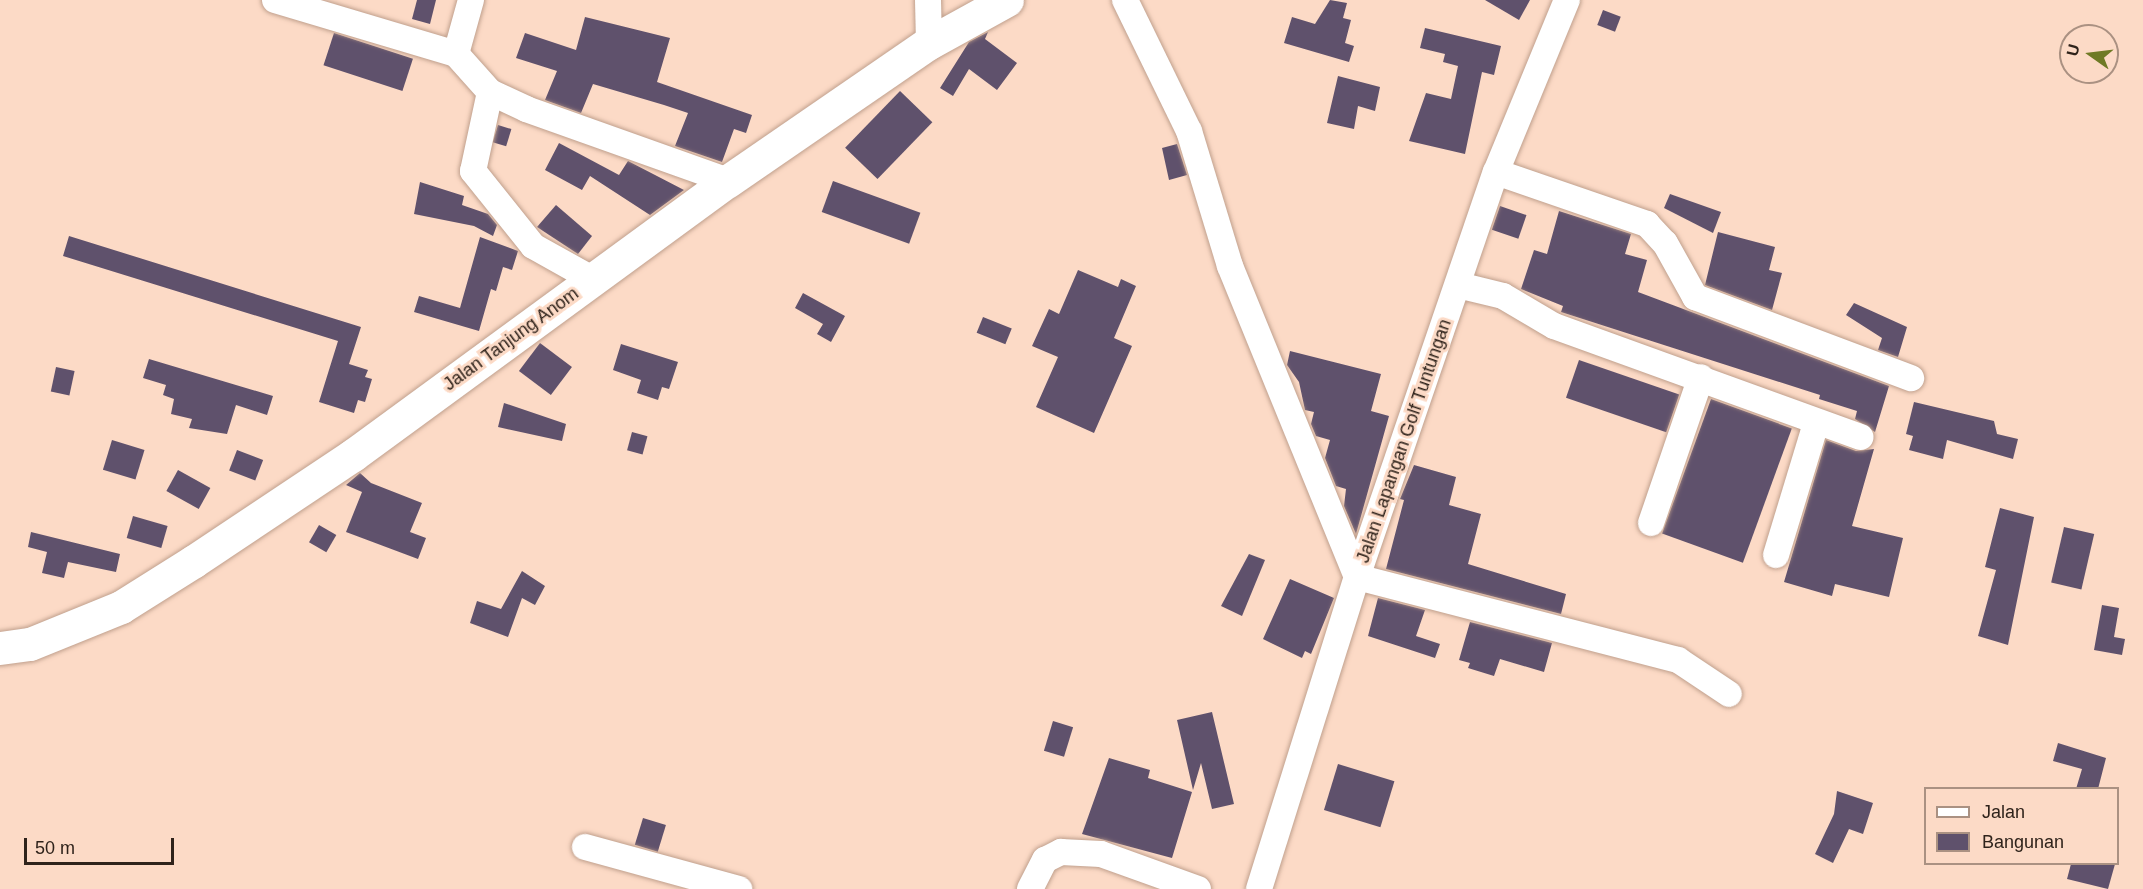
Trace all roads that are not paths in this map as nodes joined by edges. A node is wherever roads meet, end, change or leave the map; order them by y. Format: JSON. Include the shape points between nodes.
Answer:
{"nodes":[{"id":1,"x":275,"y":0,"type":"edge"},
{"id":2,"x":471,"y":0,"type":"edge"},
{"id":3,"x":928,"y":0,"type":"edge"},
{"id":4,"x":1007,"y":0,"type":"edge"},
{"id":5,"x":1125,"y":0,"type":"edge"},
{"id":6,"x":1567,"y":0,"type":"edge"},
{"id":7,"x":929,"y":43,"type":"junction"},
{"id":8,"x":456,"y":54,"type":"junction"},
{"id":9,"x":490,"y":92,"type":"junction"},
{"id":10,"x":1496,"y":172,"type":"junction"},
{"id":11,"x":729,"y":182,"type":"junction"},
{"id":12,"x":592,"y":279,"type":"junction"},
{"id":13,"x":1458,"y":285,"type":"junction"},
{"id":14,"x":1701,"y":377,"type":"junction"},
{"id":15,"x":1911,"y":378,"type":"dead end"},
{"id":16,"x":1816,"y":423,"type":"junction"},
{"id":17,"x":1861,"y":437,"type":"dead end"},
{"id":18,"x":1651,"y":523,"type":"dead end"},
{"id":19,"x":1776,"y":555,"type":"dead end"},
{"id":20,"x":1357,"y":577,"type":"junction"},
{"id":21,"x":0,"y":648,"type":"edge"},
{"id":22,"x":1729,"y":694,"type":"dead end"},
{"id":23,"x":585,"y":847,"type":"dead end"},
{"id":24,"x":739,"y":889,"type":"edge"},
{"id":25,"x":1030,"y":889,"type":"edge"},
{"id":26,"x":1198,"y":889,"type":"edge"},
{"id":27,"x":1259,"y":889,"type":"edge"}],
"edges":[{"from":1,"to":8,"type":"street"},
{"from":2,"to":8,"type":"street"},
{"from":3,"to":7,"type":"street"},
{"from":4,"to":7,"type":"main road","name":"Jalan Tanjung Anom"},
{"from":5,"to":20,"type":"street","via":[[1189,131],[1230,266]]},
{"from":6,"to":10,"type":"street","name":"Jalan Lapangan Golf Tuntungan"},
{"from":7,"to":11,"type":"main road","name":"Jalan Tanjung Anom"},
{"from":8,"to":9,"type":"street"},
{"from":9,"to":11,"type":"street"},
{"from":9,"to":12,"type":"street","via":[[473,171],[533,246]]},
{"from":10,"to":13,"type":"street","name":"Jalan Lapangan Golf Tuntungan"},
{"from":10,"to":15,"type":"street","via":[[1647,224],[1665,243],[1695,297]]},
{"from":11,"to":12,"type":"main road","name":"Jalan Tanjung Anom"},
{"from":12,"to":21,"type":"main road","name":"Jalan Tanjung Anom","via":[[354,455],[176,573],[121,607],[30,644]]},
{"from":13,"to":14,"type":"street","via":[[1503,296],[1554,327]]},
{"from":13,"to":20,"type":"street","name":"Jalan Lapangan Golf Tuntungan"},
{"from":14,"to":16,"type":"street"},
{"from":14,"to":18,"type":"street"},
{"from":16,"to":17,"type":"street"},
{"from":16,"to":19,"type":"street"},
{"from":20,"to":22,"type":"street","via":[[1678,660]]},
{"from":20,"to":27,"type":"street","name":"Jalan Lapangan Golf Tuntungan"},
{"from":23,"to":24,"type":"street"},
{"from":25,"to":26,"type":"street","via":[[1045,860],[1061,852],[1101,854]]}]}
